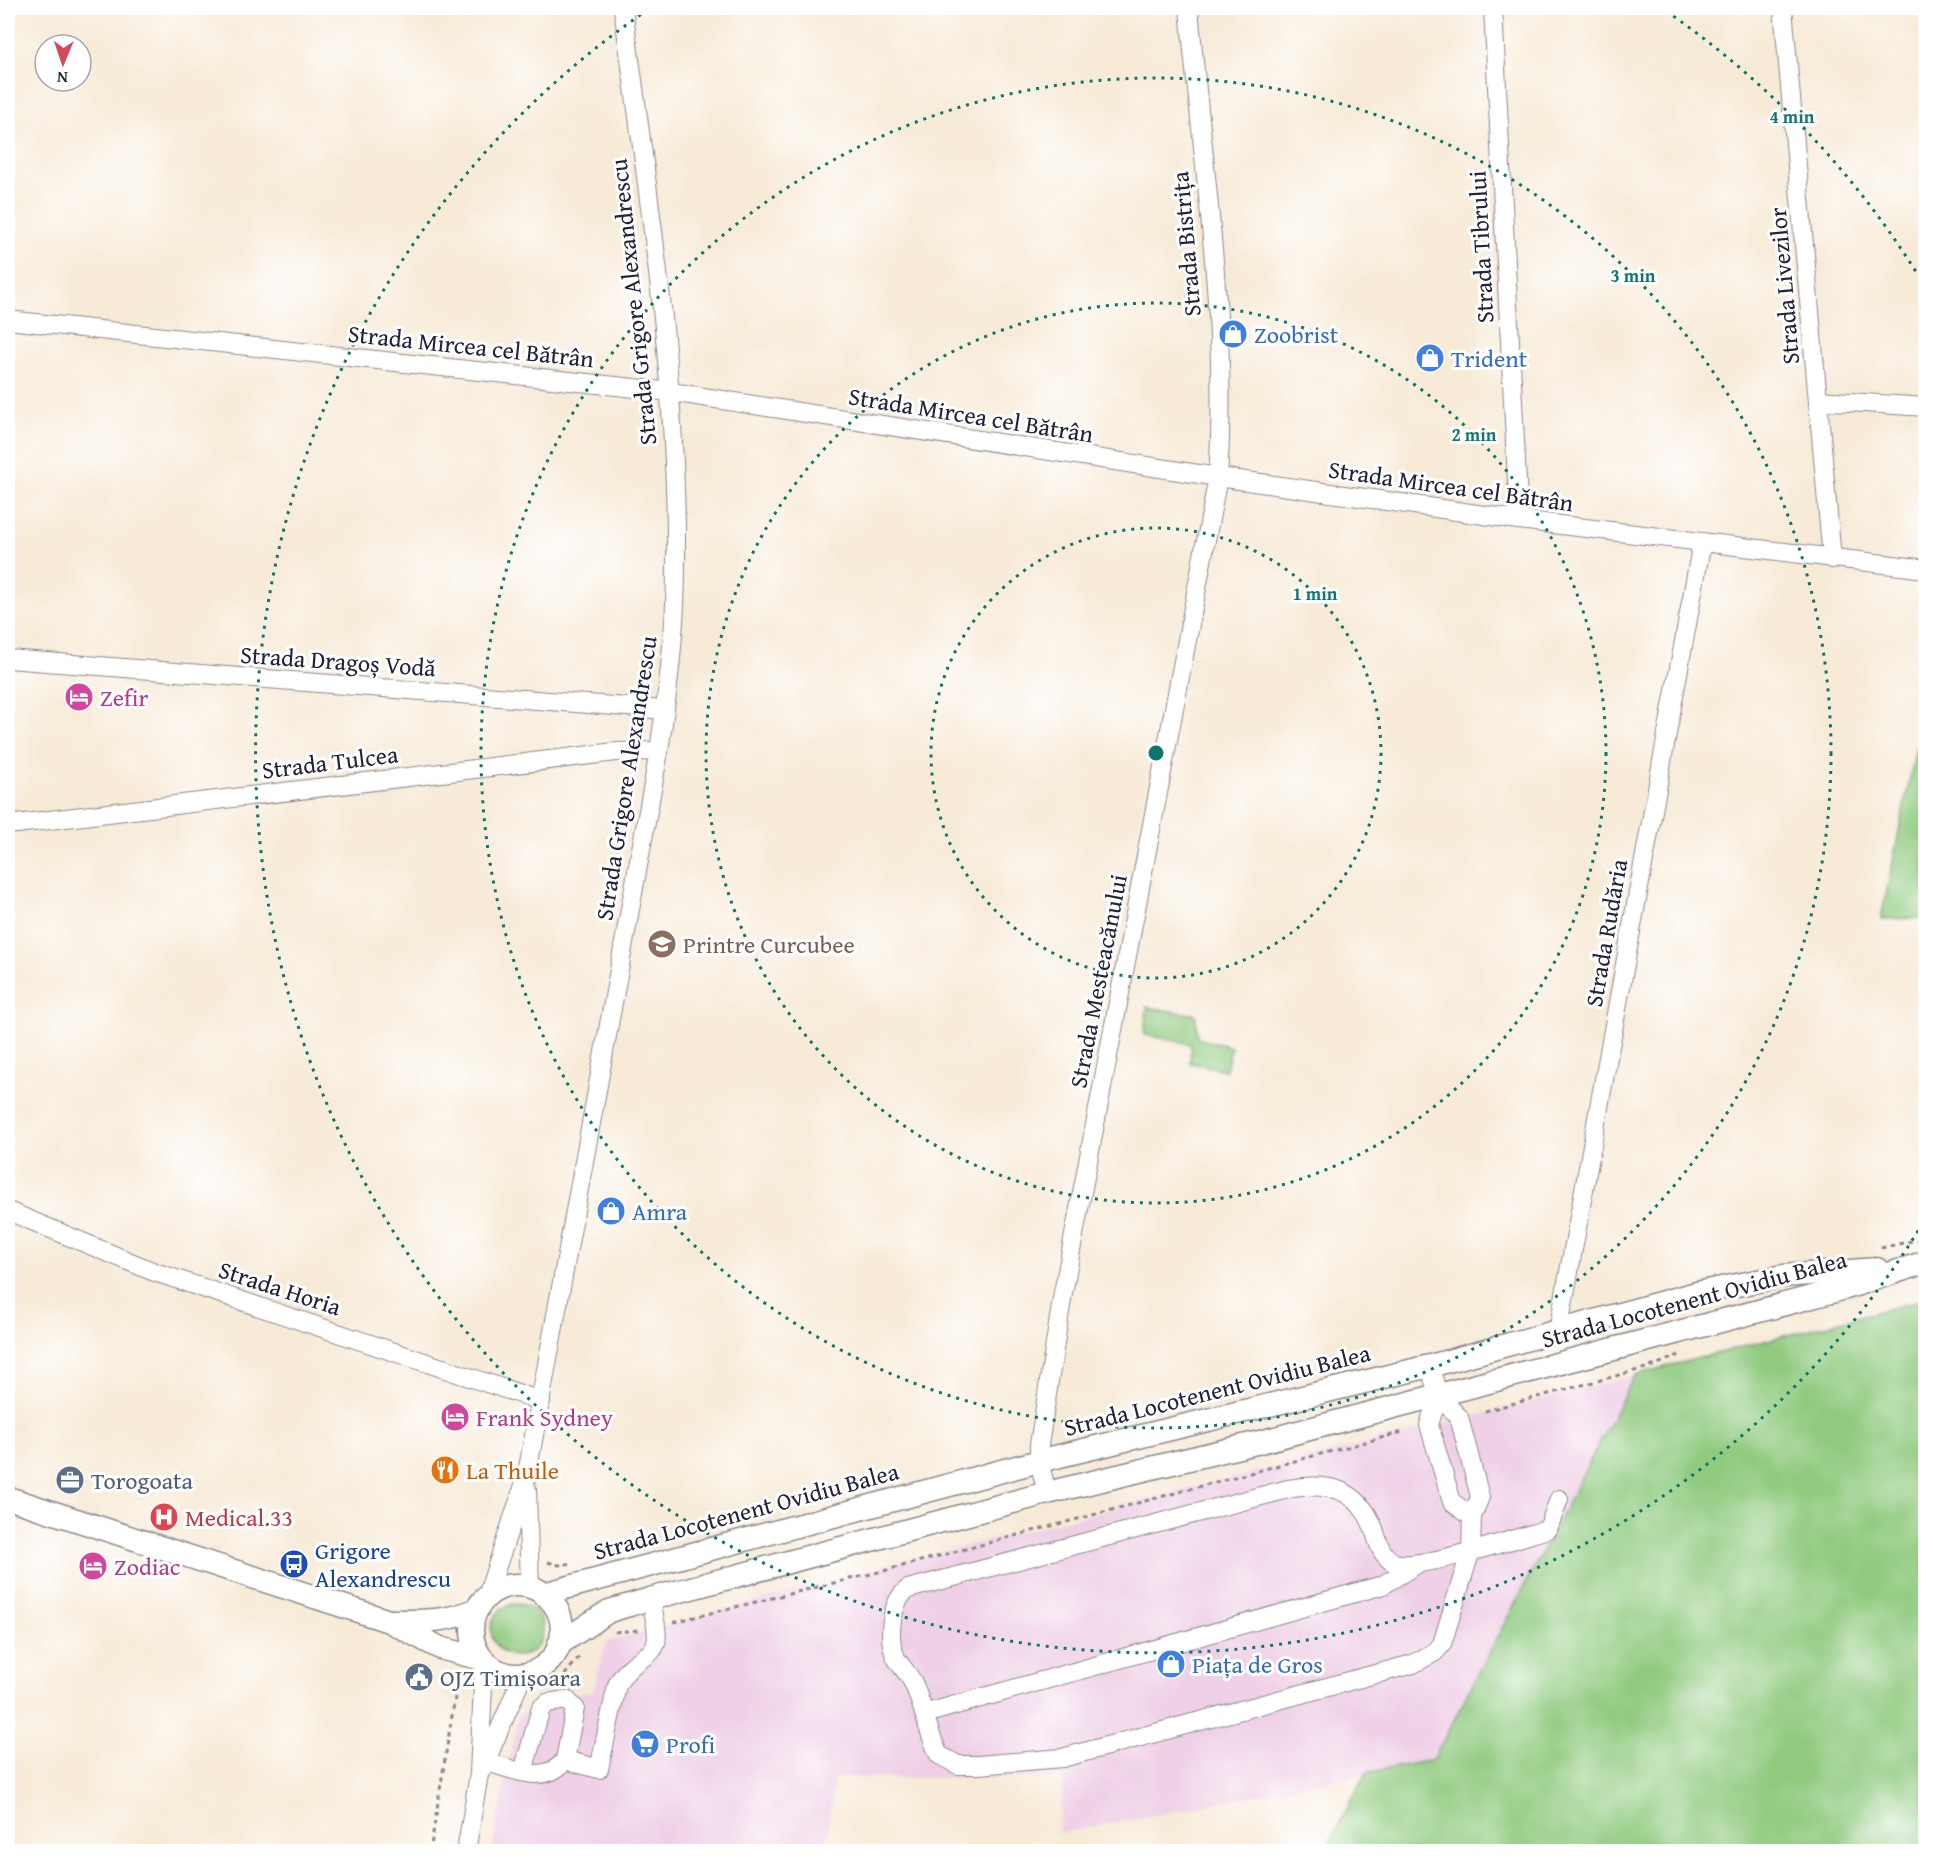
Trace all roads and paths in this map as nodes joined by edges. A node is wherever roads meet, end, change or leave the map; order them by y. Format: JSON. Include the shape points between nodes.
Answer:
{"nodes":[{"id":1,"x":623,"y":8,"type":"edge"},
{"id":2,"x":1189,"y":8,"type":"edge"},
{"id":3,"x":1493,"y":8,"type":"edge"},
{"id":4,"x":1783,"y":8,"type":"edge"},
{"id":5,"x":8,"y":320,"type":"edge"},
{"id":6,"x":671,"y":392,"type":"junction"},
{"id":7,"x":1818,"y":400,"type":"junction"},
{"id":8,"x":1926,"y":407,"type":"edge"},
{"id":9,"x":1218,"y":477,"type":"junction"},
{"id":10,"x":1519,"y":520,"type":"junction"},
{"id":11,"x":1702,"y":543,"type":"junction"},
{"id":12,"x":1832,"y":559,"type":"junction"},
{"id":13,"x":1926,"y":569,"type":"edge"},
{"id":14,"x":8,"y":660,"type":"edge"},
{"id":15,"x":665,"y":710,"type":"junction"},
{"id":16,"x":659,"y":751,"type":"junction"},
{"id":17,"x":8,"y":825,"type":"edge"},
{"id":18,"x":8,"y":1211,"type":"edge"},
{"id":19,"x":1917,"y":1264,"type":"edge"},
{"id":20,"x":1558,"y":1332,"type":"junction"},
{"id":21,"x":1430,"y":1366,"type":"junction"},
{"id":22,"x":1438,"y":1396,"type":"junction"},
{"id":23,"x":541,"y":1401,"type":"junction"},
{"id":24,"x":1403,"y":1432,"type":"dead end"},
{"id":25,"x":1039,"y":1461,"type":"junction"},
{"id":26,"x":526,"y":1479,"type":"junction"},
{"id":27,"x":1047,"y":1493,"type":"junction"},
{"id":28,"x":8,"y":1498,"type":"edge"},
{"id":29,"x":1559,"y":1499,"type":"dead end"},
{"id":30,"x":1472,"y":1517,"type":"junction"},
{"id":31,"x":1471,"y":1550,"type":"junction"},
{"id":32,"x":1419,"y":1563,"type":"junction"},
{"id":33,"x":537,"y":1591,"type":"junction"},
{"id":34,"x":650,"y":1599,"type":"junction"},
{"id":35,"x":482,"y":1603,"type":"junction"},
{"id":36,"x":389,"y":1621,"type":"junction"},
{"id":37,"x":658,"y":1626,"type":"junction"},
{"id":38,"x":605,"y":1634,"type":"dead end"},
{"id":39,"x":559,"y":1644,"type":"junction"},
{"id":40,"x":582,"y":1653,"type":"dead end"},
{"id":41,"x":483,"y":1660,"type":"junction"},
{"id":42,"x":523,"y":1675,"type":"junction"},
{"id":43,"x":553,"y":1686,"type":"dead end"},
{"id":44,"x":455,"y":1697,"type":"dead end"},
{"id":45,"x":924,"y":1714,"type":"junction"},
{"id":46,"x":565,"y":1760,"type":"junction"},
{"id":47,"x":483,"y":1768,"type":"junction"},
{"id":48,"x":523,"y":1772,"type":"junction"},
{"id":49,"x":430,"y":1851,"type":"edge"},
{"id":50,"x":466,"y":1851,"type":"edge"}],
"edges":[{"from":1,"to":6,"type":"street","name":"Strada Grigore Alexandrescu"},
{"from":2,"to":9,"type":"street","name":"Strada Bistrița","via":[[1215,283],[1221,428]]},
{"from":3,"to":10,"type":"street","name":"Strada Tibrului"},
{"from":4,"to":7,"type":"street","name":"Strada Livezilor"},
{"from":5,"to":6,"type":"street","name":"Strada Mircea cel Bătrân"},
{"from":6,"to":9,"type":"street","name":"Strada Mircea cel Bătrân"},
{"from":6,"to":15,"type":"street","name":"Strada Grigore Alexandrescu","via":[[676,566]]},
{"from":7,"to":8,"type":"street"},
{"from":7,"to":12,"type":"street","name":"Strada Livezilor"},
{"from":9,"to":10,"type":"street","name":"Strada Mircea cel Bătrân"},
{"from":9,"to":25,"type":"street","name":"Strada Mesteacănului","via":[[1063,1293]]},
{"from":10,"to":11,"type":"street","name":"Strada Mircea cel Bătrân"},
{"from":11,"to":12,"type":"street","name":"Strada Mircea cel Bătrân"},
{"from":11,"to":20,"type":"street","name":"Strada Rudăria"},
{"from":12,"to":13,"type":"street","name":"Strada Mircea cel Bătrân"},
{"from":14,"to":15,"type":"street","name":"Strada Dragoș Vodă"},
{"from":15,"to":16,"type":"street","name":"Strada Grigore Alexandrescu"},
{"from":16,"to":17,"type":"street","name":"Strada Tulcea","via":[[616,752]]},
{"from":16,"to":23,"type":"street","name":"Strada Grigore Alexandrescu"},
{"from":18,"to":23,"type":"street","name":"Strada Horia","via":[[152,1271]]},
{"from":19,"to":20,"type":"main road","name":"Strada Locotenent Ovidiu Balea","via":[[1783,1276],[1696,1293]]},
{"from":19,"to":22,"type":"main road","name":"Strada Locotenent Ovidiu Balea","via":[[1846,1288]]},
{"from":20,"to":21,"type":"main road","name":"Strada Locotenent Ovidiu Balea"},
{"from":21,"to":22,"type":"street"},
{"from":21,"to":25,"type":"main road","name":"Strada Locotenent Ovidiu Balea"},
{"from":22,"to":27,"type":"main road","name":"Strada Locotenent Ovidiu Balea"},
{"from":22,"to":30,"type":"street","via":[[1459,1417],[1480,1497]]},
{"from":22,"to":30,"type":"street","via":[[1429,1425],[1452,1502]]},
{"from":23,"to":26,"type":"street","name":"Strada Grigore Alexandrescu"},
{"from":24,"to":37,"type":"path","via":[[887,1570]]},
{"from":25,"to":27,"type":"street","name":"Strada Mesteacănului"},
{"from":25,"to":33,"type":"main road","name":"Strada Locotenent Ovidiu Balea"},
{"from":26,"to":33,"type":"street","name":"Strada Grigore Alexandrescu"},
{"from":26,"to":35,"type":"street","name":"Strada Grigore Alexandrescu"},
{"from":27,"to":34,"type":"main road","name":"Strada Locotenent Ovidiu Balea"},
{"from":28,"to":36,"type":"main road"},
{"from":29,"to":31,"type":"street","via":[[1548,1529]]},
{"from":30,"to":31,"type":"street"},
{"from":31,"to":32,"type":"street"},
{"from":31,"to":45,"type":"street","via":[[1442,1644],[1413,1664],[1062,1758],[1019,1763],[968,1765],[947,1761],[939,1755]]},
{"from":32,"to":45,"type":"street","via":[[1383,1585]]},
{"from":32,"to":45,"type":"street","via":[[1396,1563],[1384,1554],[1363,1508],[1353,1497],[1336,1488],[1314,1485],[908,1589],[901,1594],[894,1611],[893,1645],[896,1657],[914,1683]]},
{"from":33,"to":35,"type":"main road","via":[[512,1586]]},
{"from":33,"to":39,"type":"main road","via":[[554,1606],[560,1620]]},
{"from":34,"to":37,"type":"street"},
{"from":34,"to":39,"type":"main road","name":"Strada Locotenent Ovidiu Balea","via":[[609,1611]]},
{"from":35,"to":36,"type":"main road","via":[[458,1618]]},
{"from":35,"to":41,"type":"main road","via":[[472,1635]]},
{"from":36,"to":41,"type":"main road","via":[[440,1648]]},
{"from":37,"to":38,"type":"path"},
{"from":37,"to":46,"type":"street","via":[[657,1644],[651,1654],[624,1673],[617,1685],[599,1769]]},
{"from":39,"to":42,"type":"main road","via":[[543,1666]]},
{"from":40,"to":43,"type":"path"},
{"from":41,"to":42,"type":"main road","via":[[506,1674]]},
{"from":41,"to":47,"type":"street"},
{"from":42,"to":47,"type":"street"},
{"from":44,"to":49,"type":"path"},
{"from":46,"to":48,"type":"street","via":[[557,1771],[543,1775]]},
{"from":46,"to":48,"type":"street","via":[[575,1708],[567,1700],[541,1708]]},
{"from":47,"to":48,"type":"street"},
{"from":47,"to":50,"type":"street"}]}
